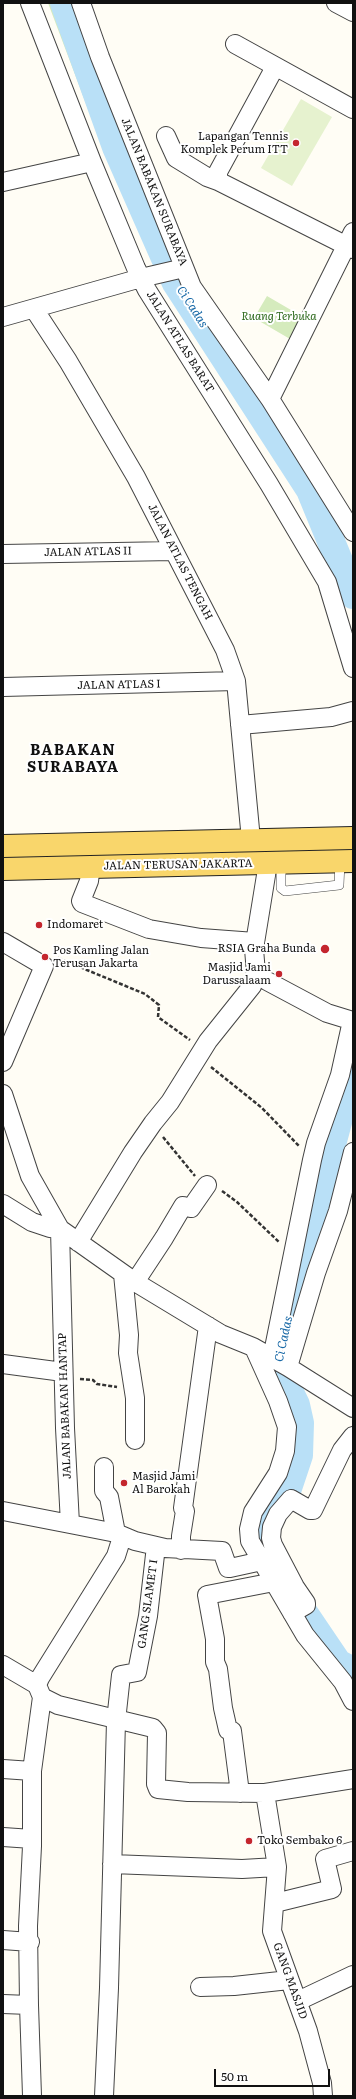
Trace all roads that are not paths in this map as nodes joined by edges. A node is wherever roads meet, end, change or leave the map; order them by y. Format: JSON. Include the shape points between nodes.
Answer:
{"nodes":[{"id":1,"x":30,"y":3,"type":"edge"},
{"id":2,"x":81,"y":3,"type":"edge"},
{"id":3,"x":336,"y":3,"type":"edge"},
{"id":4,"x":353,"y":12,"type":"edge"},
{"id":5,"x":235,"y":44,"type":"dead end"},
{"id":6,"x":275,"y":67,"type":"junction"},
{"id":7,"x":353,"y":109,"type":"edge"},
{"id":8,"x":166,"y":136,"type":"dead end"},
{"id":9,"x":92,"y":162,"type":"junction"},
{"id":10,"x":218,"y":181,"type":"junction"},
{"id":11,"x":3,"y":182,"type":"edge"},
{"id":12,"x":349,"y":249,"type":"edge"},
{"id":13,"x":179,"y":269,"type":"junction"},
{"id":14,"x":145,"y":277,"type":"junction"},
{"id":15,"x":34,"y":309,"type":"junction"},
{"id":16,"x":3,"y":317,"type":"edge"},
{"id":17,"x":270,"y":399,"type":"junction"},
{"id":18,"x":353,"y":532,"type":"edge"},
{"id":19,"x":173,"y":551,"type":"junction"},
{"id":20,"x":3,"y":554,"type":"edge"},
{"id":21,"x":353,"y":668,"type":"edge"},
{"id":22,"x":236,"y":682,"type":"junction"},
{"id":23,"x":3,"y":687,"type":"edge"},
{"id":24,"x":353,"y":711,"type":"edge"},
{"id":25,"x":240,"y":725,"type":"junction"},
{"id":26,"x":353,"y":838,"type":"edge"},
{"id":27,"x":251,"y":840,"type":"junction"},
{"id":28,"x":3,"y":846,"type":"edge"},
{"id":29,"x":346,"y":861,"type":"edge"},
{"id":30,"x":274,"y":863,"type":"junction"},
{"id":31,"x":91,"y":866,"type":"junction"},
{"id":32,"x":3,"y":869,"type":"edge"},
{"id":33,"x":3,"y":942,"type":"edge"},
{"id":34,"x":255,"y":942,"type":"junction"},
{"id":35,"x":256,"y":973,"type":"junction"},
{"id":36,"x":353,"y":1018,"type":"edge"},
{"id":37,"x":3,"y":1062,"type":"edge"},
{"id":38,"x":3,"y":1094,"type":"edge"},
{"id":39,"x":353,"y":1152,"type":"edge"},
{"id":40,"x":207,"y":1185,"type":"dead end"},
{"id":41,"x":3,"y":1204,"type":"edge"},
{"id":42,"x":60,"y":1231,"type":"junction"},
{"id":43,"x":78,"y":1242,"type":"junction"},
{"id":44,"x":126,"y":1278,"type":"junction"},
{"id":45,"x":208,"y":1326,"type":"junction"},
{"id":46,"x":255,"y":1350,"type":"dead end"},
{"id":47,"x":281,"y":1363,"type":"junction"},
{"id":48,"x":3,"y":1364,"type":"edge"},
{"id":49,"x":64,"y":1372,"type":"junction"},
{"id":50,"x":353,"y":1408,"type":"edge"},
{"id":51,"x":353,"y":1436,"type":"edge"},
{"id":52,"x":135,"y":1440,"type":"dead end"},
{"id":53,"x":104,"y":1467,"type":"dead end"},
{"id":54,"x":3,"y":1510,"type":"edge"},
{"id":55,"x":70,"y":1524,"type":"junction"},
{"id":56,"x":119,"y":1535,"type":"junction"},
{"id":57,"x":156,"y":1546,"type":"junction"},
{"id":58,"x":181,"y":1550,"type":"junction"},
{"id":59,"x":262,"y":1561,"type":"junction"},
{"id":60,"x":274,"y":1582,"type":"junction"},
{"id":61,"x":297,"y":1610,"type":"junction"},
{"id":62,"x":3,"y":1665,"type":"edge"},
{"id":63,"x":40,"y":1691,"type":"junction"},
{"id":64,"x":353,"y":1701,"type":"edge"},
{"id":65,"x":116,"y":1721,"type":"junction"},
{"id":66,"x":3,"y":1769,"type":"edge"},
{"id":67,"x":32,"y":1771,"type":"junction"},
{"id":68,"x":353,"y":1779,"type":"edge"},
{"id":69,"x":240,"y":1793,"type":"junction"},
{"id":70,"x":265,"y":1793,"type":"junction"},
{"id":71,"x":3,"y":1837,"type":"edge"},
{"id":72,"x":32,"y":1839,"type":"junction"},
{"id":73,"x":353,"y":1851,"type":"edge"},
{"id":74,"x":112,"y":1864,"type":"junction"},
{"id":75,"x":277,"y":1867,"type":"junction"},
{"id":76,"x":275,"y":1903,"type":"junction"},
{"id":77,"x":3,"y":1940,"type":"edge"},
{"id":78,"x":30,"y":1942,"type":"junction"},
{"id":79,"x":353,"y":1975,"type":"edge"},
{"id":80,"x":289,"y":1980,"type":"junction"},
{"id":81,"x":200,"y":1987,"type":"dead end"},
{"id":82,"x":298,"y":2001,"type":"junction"},
{"id":83,"x":3,"y":2004,"type":"edge"},
{"id":84,"x":29,"y":2005,"type":"junction"},
{"id":85,"x":32,"y":2096,"type":"edge"},
{"id":86,"x":104,"y":2096,"type":"edge"},
{"id":87,"x":324,"y":2096,"type":"edge"}],
"edges":[{"from":1,"to":9,"type":"street","name":"JALAN ATLAS BARAT"},
{"from":2,"to":13,"type":"street","name":"JALAN BABAKAN SURABAYA"},
{"from":3,"to":4,"type":"street"},
{"from":5,"to":6,"type":"street"},
{"from":6,"to":7,"type":"street"},
{"from":6,"to":10,"type":"street","via":[[218,172]]},
{"from":8,"to":10,"type":"street","via":[[176,158]]},
{"from":9,"to":11,"type":"street"},
{"from":9,"to":14,"type":"street","name":"JALAN ATLAS BARAT"},
{"from":10,"to":12,"type":"street"},
{"from":12,"to":17,"type":"street"},
{"from":13,"to":14,"type":"street"},
{"from":13,"to":17,"type":"street","name":"JALAN BABAKAN SURABAYA"},
{"from":14,"to":15,"type":"street"},
{"from":14,"to":21,"type":"street","name":"JALAN ATLAS BARAT","via":[[327,582]]},
{"from":15,"to":16,"type":"street"},
{"from":15,"to":19,"type":"street","name":"JALAN ATLAS TENGAH","via":[[68,361],[136,477]]},
{"from":17,"to":18,"type":"street","name":"JALAN BABAKAN SURABAYA"},
{"from":19,"to":20,"type":"street","name":"JALAN ATLAS II"},
{"from":19,"to":22,"type":"street","name":"JALAN ATLAS TENGAH","via":[[218,636]]},
{"from":22,"to":23,"type":"street","name":"JALAN ATLAS I"},
{"from":22,"to":25,"type":"street","name":"JALAN ATLAS TENGAH"},
{"from":24,"to":25,"type":"street","via":[[331,718]]},
{"from":25,"to":27,"type":"street","name":"JALAN ATLAS TENGAH"},
{"from":26,"to":27,"type":"main road","name":"JALAN TERUSAN JAKARTA"},
{"from":27,"to":28,"type":"main road","name":"JALAN TERUSAN JAKARTA"},
{"from":29,"to":30,"type":"main road","name":"JALAN TERUSAN JAKARTA"},
{"from":30,"to":31,"type":"main road","name":"JALAN TERUSAN JAKARTA"},
{"from":30,"to":34,"type":"street"},
{"from":31,"to":32,"type":"main road","name":"JALAN TERUSAN JAKARTA"},
{"from":31,"to":34,"type":"street","via":[[82,903],[149,929],[188,936]]},
{"from":33,"to":37,"type":"street","via":[[44,966]]},
{"from":34,"to":35,"type":"street"},
{"from":35,"to":36,"type":"street","via":[[327,1013]]},
{"from":35,"to":43,"type":"street","via":[[252,986],[200,1053],[170,1102],[133,1152]]},
{"from":36,"to":47,"type":"street","via":[[340,1075],[312,1160]]},
{"from":38,"to":42,"type":"street","name":"JALAN BABAKAN HANTAP","via":[[30,1176]]},
{"from":39,"to":47,"type":"street","via":[[338,1211]]},
{"from":40,"to":44,"type":"street","via":[[191,1208],[183,1206],[164,1238]]},
{"from":41,"to":42,"type":"street","via":[[32,1222]]},
{"from":42,"to":43,"type":"street"},
{"from":42,"to":49,"type":"street","name":"JALAN BABAKAN HANTAP"},
{"from":43,"to":44,"type":"street"},
{"from":44,"to":45,"type":"street"},
{"from":44,"to":52,"type":"street","via":[[128,1353],[135,1398]]},
{"from":45,"to":47,"type":"street"},
{"from":45,"to":58,"type":"street","via":[[183,1508],[185,1511]]},
{"from":46,"to":59,"type":"street","via":[[287,1427],[285,1451],[278,1472],[253,1512],[249,1529],[250,1541]]},
{"from":47,"to":50,"type":"street"},
{"from":48,"to":49,"type":"street"},
{"from":49,"to":55,"type":"street","name":"JALAN BABAKAN HANTAP"},
{"from":51,"to":61,"type":"street","via":[[342,1450],[313,1510],[291,1499],[278,1514],[272,1527],[273,1545],[294,1587],[306,1603]]},
{"from":53,"to":56,"type":"street","via":[[104,1491],[109,1497]]},
{"from":54,"to":55,"type":"street"},
{"from":55,"to":56,"type":"street"},
{"from":56,"to":57,"type":"street"},
{"from":56,"to":63,"type":"street","via":[[116,1556],[40,1678]]},
{"from":57,"to":58,"type":"street"},
{"from":57,"to":65,"type":"street","name":"GANG SLAMET I","via":[[148,1616],[137,1672],[121,1675]]},
{"from":58,"to":59,"type":"street","via":[[222,1551],[228,1568]]},
{"from":59,"to":60,"type":"street"},
{"from":60,"to":61,"type":"street"},
{"from":60,"to":69,"type":"street","via":[[207,1594],[215,1639],[215,1662],[228,1730],[232,1730]]},
{"from":61,"to":64,"type":"street","via":[[305,1636],[343,1682]]},
{"from":62,"to":63,"type":"street"},
{"from":63,"to":65,"type":"street","via":[[58,1705]]},
{"from":63,"to":67,"type":"street"},
{"from":65,"to":69,"type":"street","via":[[153,1728],[156,1731],[158,1789]]},
{"from":65,"to":74,"type":"street"},
{"from":66,"to":67,"type":"street"},
{"from":67,"to":72,"type":"street"},
{"from":68,"to":70,"type":"street"},
{"from":69,"to":70,"type":"street"},
{"from":70,"to":75,"type":"street","name":"GANG MASJID"},
{"from":71,"to":72,"type":"street"},
{"from":72,"to":78,"type":"street","via":[[28,1926]]},
{"from":73,"to":76,"type":"street","via":[[325,1859],[332,1889]]},
{"from":74,"to":75,"type":"street","via":[[242,1870]]},
{"from":74,"to":86,"type":"street"},
{"from":75,"to":76,"type":"street","name":"GANG MASJID"},
{"from":76,"to":80,"type":"street","name":"GANG MASJID","via":[[272,1931]]},
{"from":77,"to":78,"type":"street"},
{"from":78,"to":84,"type":"street"},
{"from":79,"to":82,"type":"street"},
{"from":80,"to":81,"type":"street"},
{"from":80,"to":82,"type":"street","name":"GANG MASJID"},
{"from":82,"to":87,"type":"street","name":"GANG MASJID"},
{"from":83,"to":84,"type":"street"},
{"from":84,"to":85,"type":"street"}]}
